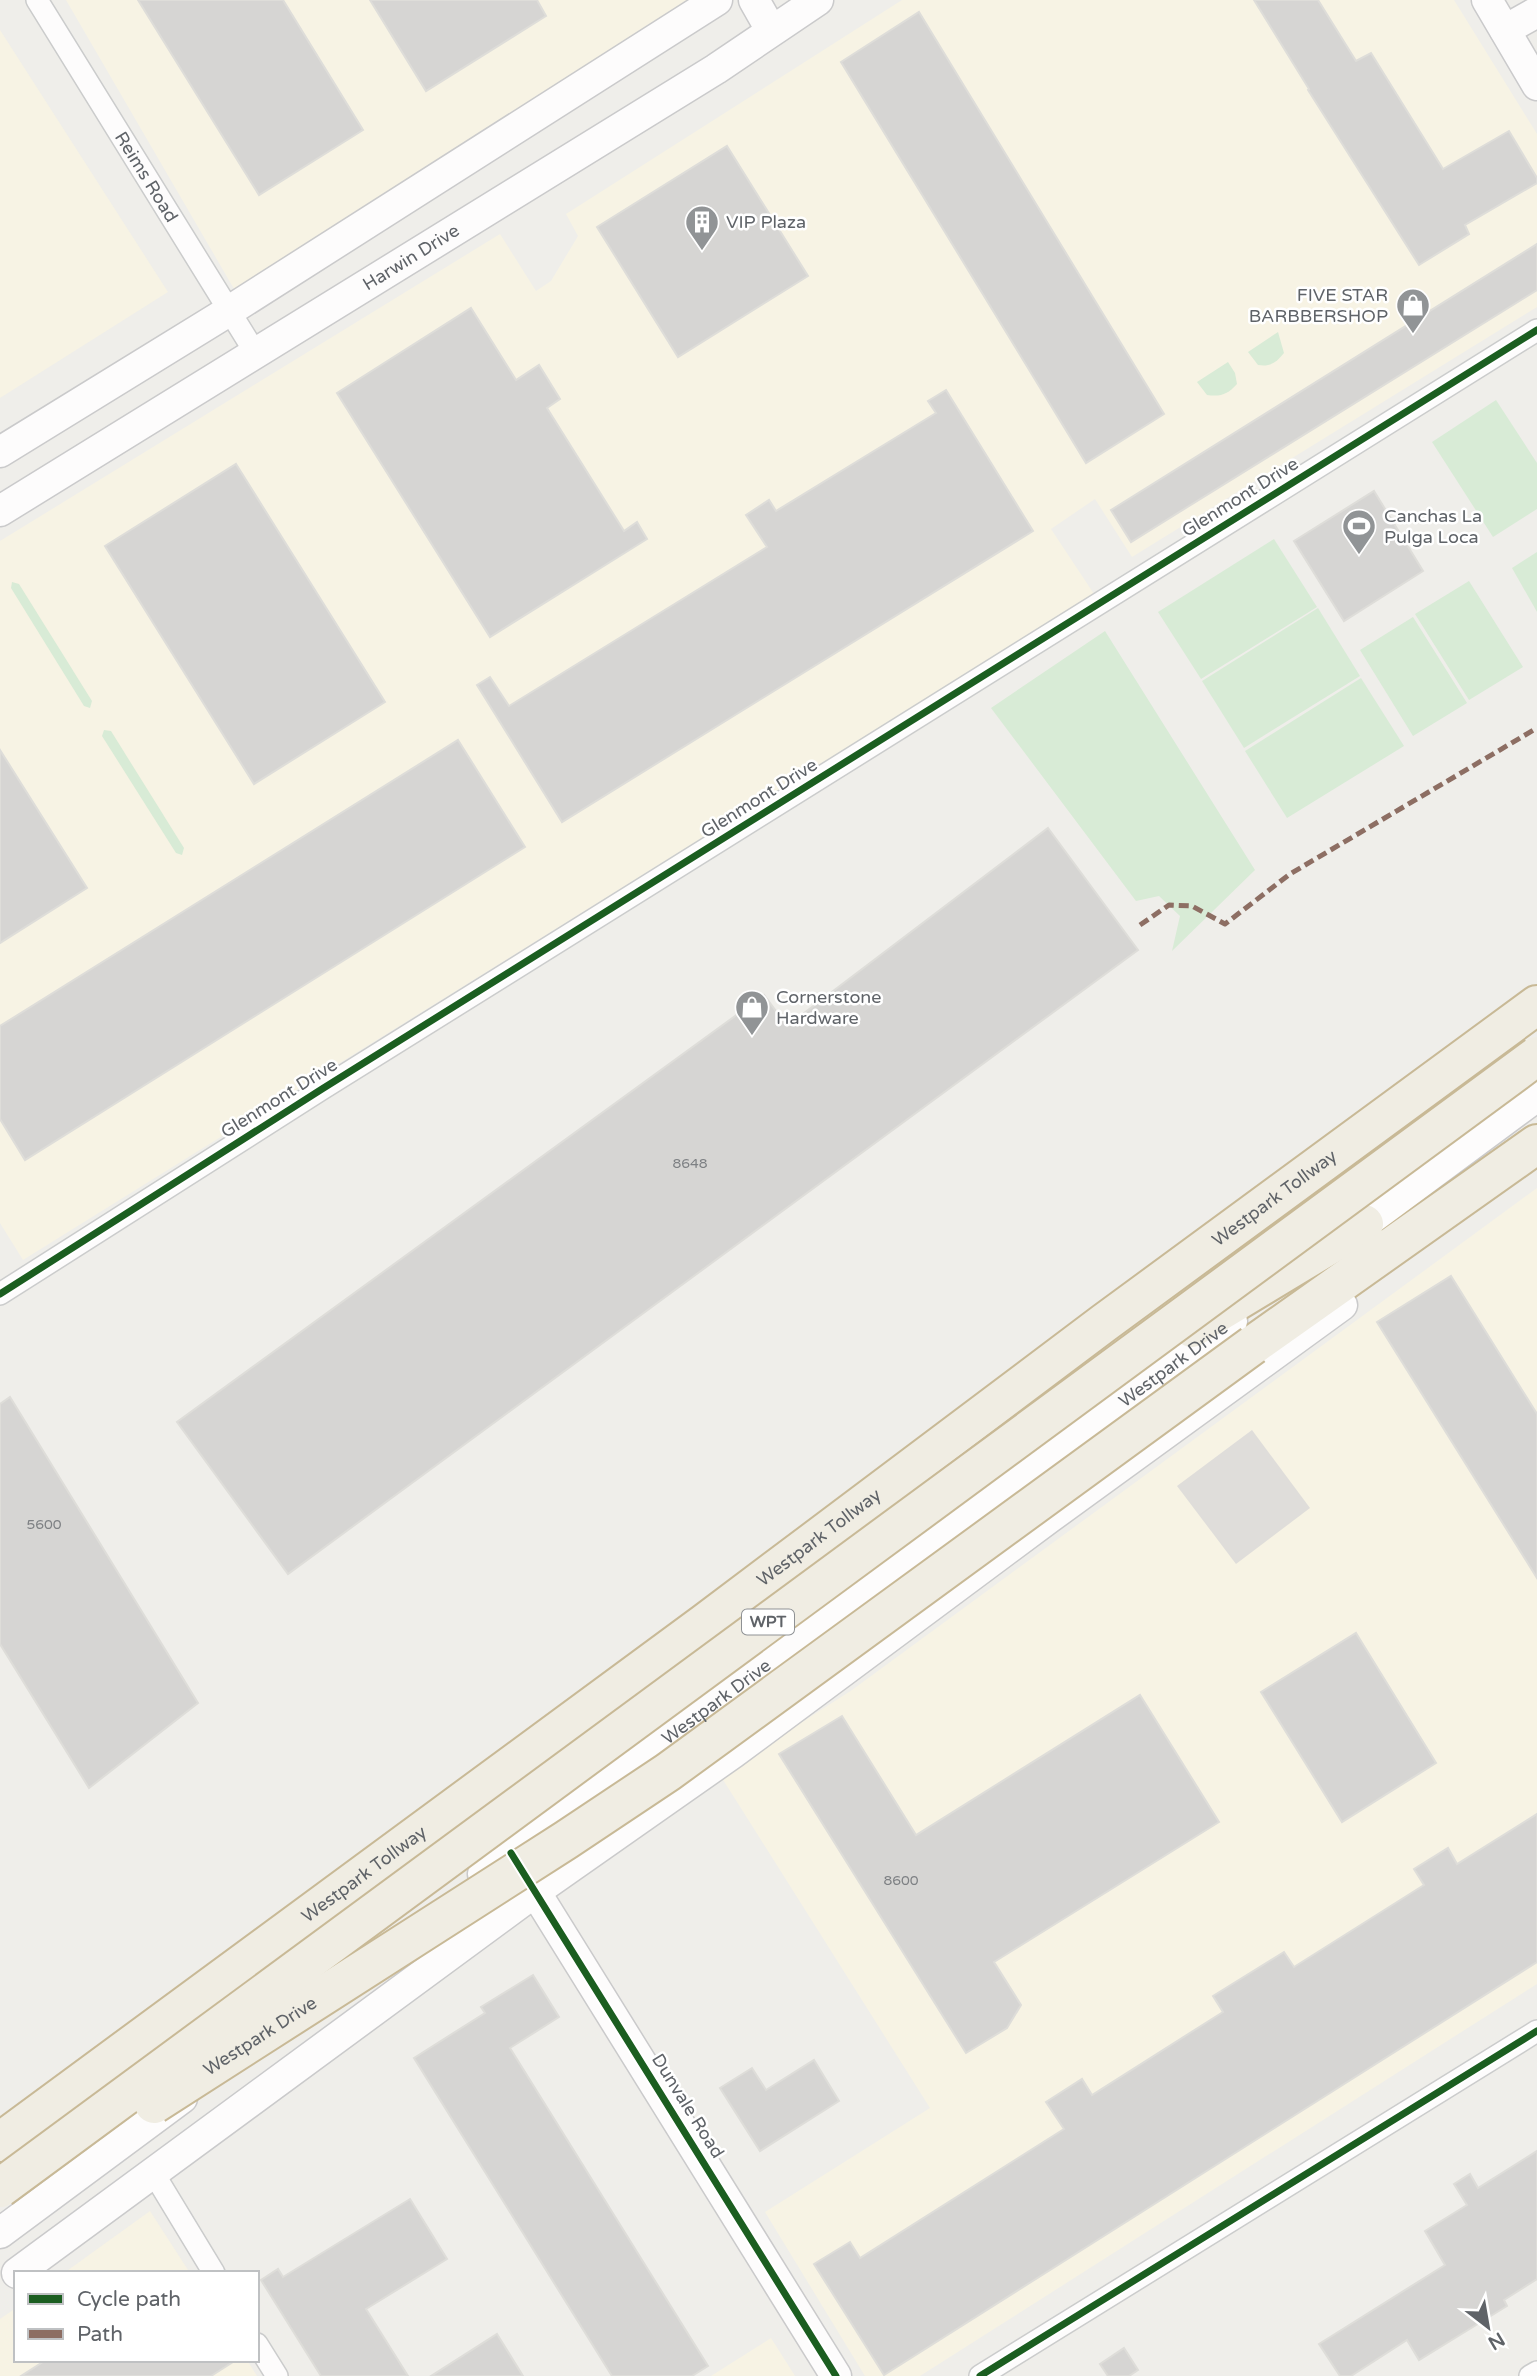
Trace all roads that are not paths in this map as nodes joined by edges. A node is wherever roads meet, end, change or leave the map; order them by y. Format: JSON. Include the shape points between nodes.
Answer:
{"nodes":[{"id":1,"x":37,"y":0,"type":"edge"},
{"id":2,"x":717,"y":0,"type":"edge"},
{"id":3,"x":754,"y":0,"type":"edge"},
{"id":4,"x":818,"y":0,"type":"edge"},
{"id":5,"x":1487,"y":0,"type":"edge"},
{"id":6,"x":1533,"y":0,"type":"edge"},
{"id":7,"x":1537,"y":6,"type":"edge"},
{"id":8,"x":1537,"y":12,"type":"edge"},
{"id":9,"x":771,"y":30,"type":"junction"},
{"id":10,"x":1505,"y":30,"type":"junction"},
{"id":11,"x":1537,"y":85,"type":"edge"},
{"id":12,"x":229,"y":311,"type":"junction"},
{"id":13,"x":1537,"y":330,"type":"edge"},
{"id":14,"x":256,"y":354,"type":"junction"},
{"id":15,"x":0,"y":452,"type":"edge"},
{"id":16,"x":0,"y":511,"type":"edge"},
{"id":17,"x":1537,"y":1005,"type":"edge"},
{"id":18,"x":1537,"y":1056,"type":"edge"},
{"id":19,"x":1537,"y":1096,"type":"edge"},
{"id":20,"x":1537,"y":1144,"type":"edge"},
{"id":21,"x":1537,"y":1163,"type":"edge"},
{"id":22,"x":1364,"y":1224,"type":"junction"},
{"id":23,"x":0,"y":1294,"type":"edge"},
{"id":24,"x":705,"y":1623,"type":"junction"},
{"id":25,"x":511,"y":1853,"type":"junction"},
{"id":26,"x":535,"y":1892,"type":"junction"},
{"id":27,"x":1537,"y":2031,"type":"edge"},
{"id":28,"x":0,"y":2141,"type":"edge"},
{"id":29,"x":154,"y":2174,"type":"junction"},
{"id":30,"x":0,"y":2188,"type":"edge"},
{"id":31,"x":0,"y":2199,"type":"edge"},
{"id":32,"x":0,"y":2233,"type":"edge"},
{"id":33,"x":19,"y":2271,"type":"edge"},
{"id":34,"x":213,"y":2271,"type":"edge"},
{"id":35,"x":259,"y":2347,"type":"edge"},
{"id":36,"x":1537,"y":2372,"type":"edge"},
{"id":37,"x":277,"y":2376,"type":"edge"},
{"id":38,"x":836,"y":2376,"type":"edge"},
{"id":39,"x":980,"y":2376,"type":"edge"},
{"id":40,"x":1530,"y":2376,"type":"edge"}],
"edges":[{"from":1,"to":12,"type":"street","name":"Reims Road"},
{"from":2,"to":12,"type":"main road"},
{"from":3,"to":9,"type":"main road"},
{"from":4,"to":9,"type":"main road","name":"Harwin Drive"},
{"from":5,"to":10,"type":"main road"},
{"from":6,"to":7,"type":"main road"},
{"from":8,"to":10,"type":"main road"},
{"from":9,"to":14,"type":"main road","name":"Harwin Drive","via":[[716,69]]},
{"from":10,"to":11,"type":"main road"},
{"from":12,"to":14,"type":"street","name":"Reims Road"},
{"from":12,"to":15,"type":"main road"},
{"from":13,"to":23,"type":"street","name":"Glenmont Drive"},
{"from":14,"to":16,"type":"main road","name":"Harwin Drive"},
{"from":17,"to":24,"type":"highway","name":"Westpark Tollway","number":"WPT"},
{"from":18,"to":30,"type":"highway","name":"Westpark Tollway","number":"WPT","bridge":true},
{"from":19,"to":22,"type":"main road","name":"Westpark Drive"},
{"from":20,"to":31,"type":"highway","bridge":true,"via":[[668,1772]]},
{"from":21,"to":26,"type":"main road","via":[[733,1753]]},
{"from":22,"to":24,"type":"highway"},
{"from":22,"to":25,"type":"main road","name":"Westpark Drive"},
{"from":24,"to":28,"type":"highway","name":"Westpark Tollway","number":"WPT"},
{"from":25,"to":26,"type":"main road","name":"Dunvale Road"},
{"from":25,"to":32,"type":"main road","name":"Westpark Drive"},
{"from":26,"to":29,"type":"main road"},
{"from":26,"to":38,"type":"main road","name":"Dunvale Road"},
{"from":27,"to":39,"type":"street"},
{"from":29,"to":33,"type":"main road"},
{"from":29,"to":34,"type":"street"},
{"from":35,"to":37,"type":"street"},
{"from":36,"to":40,"type":"street"}]}
